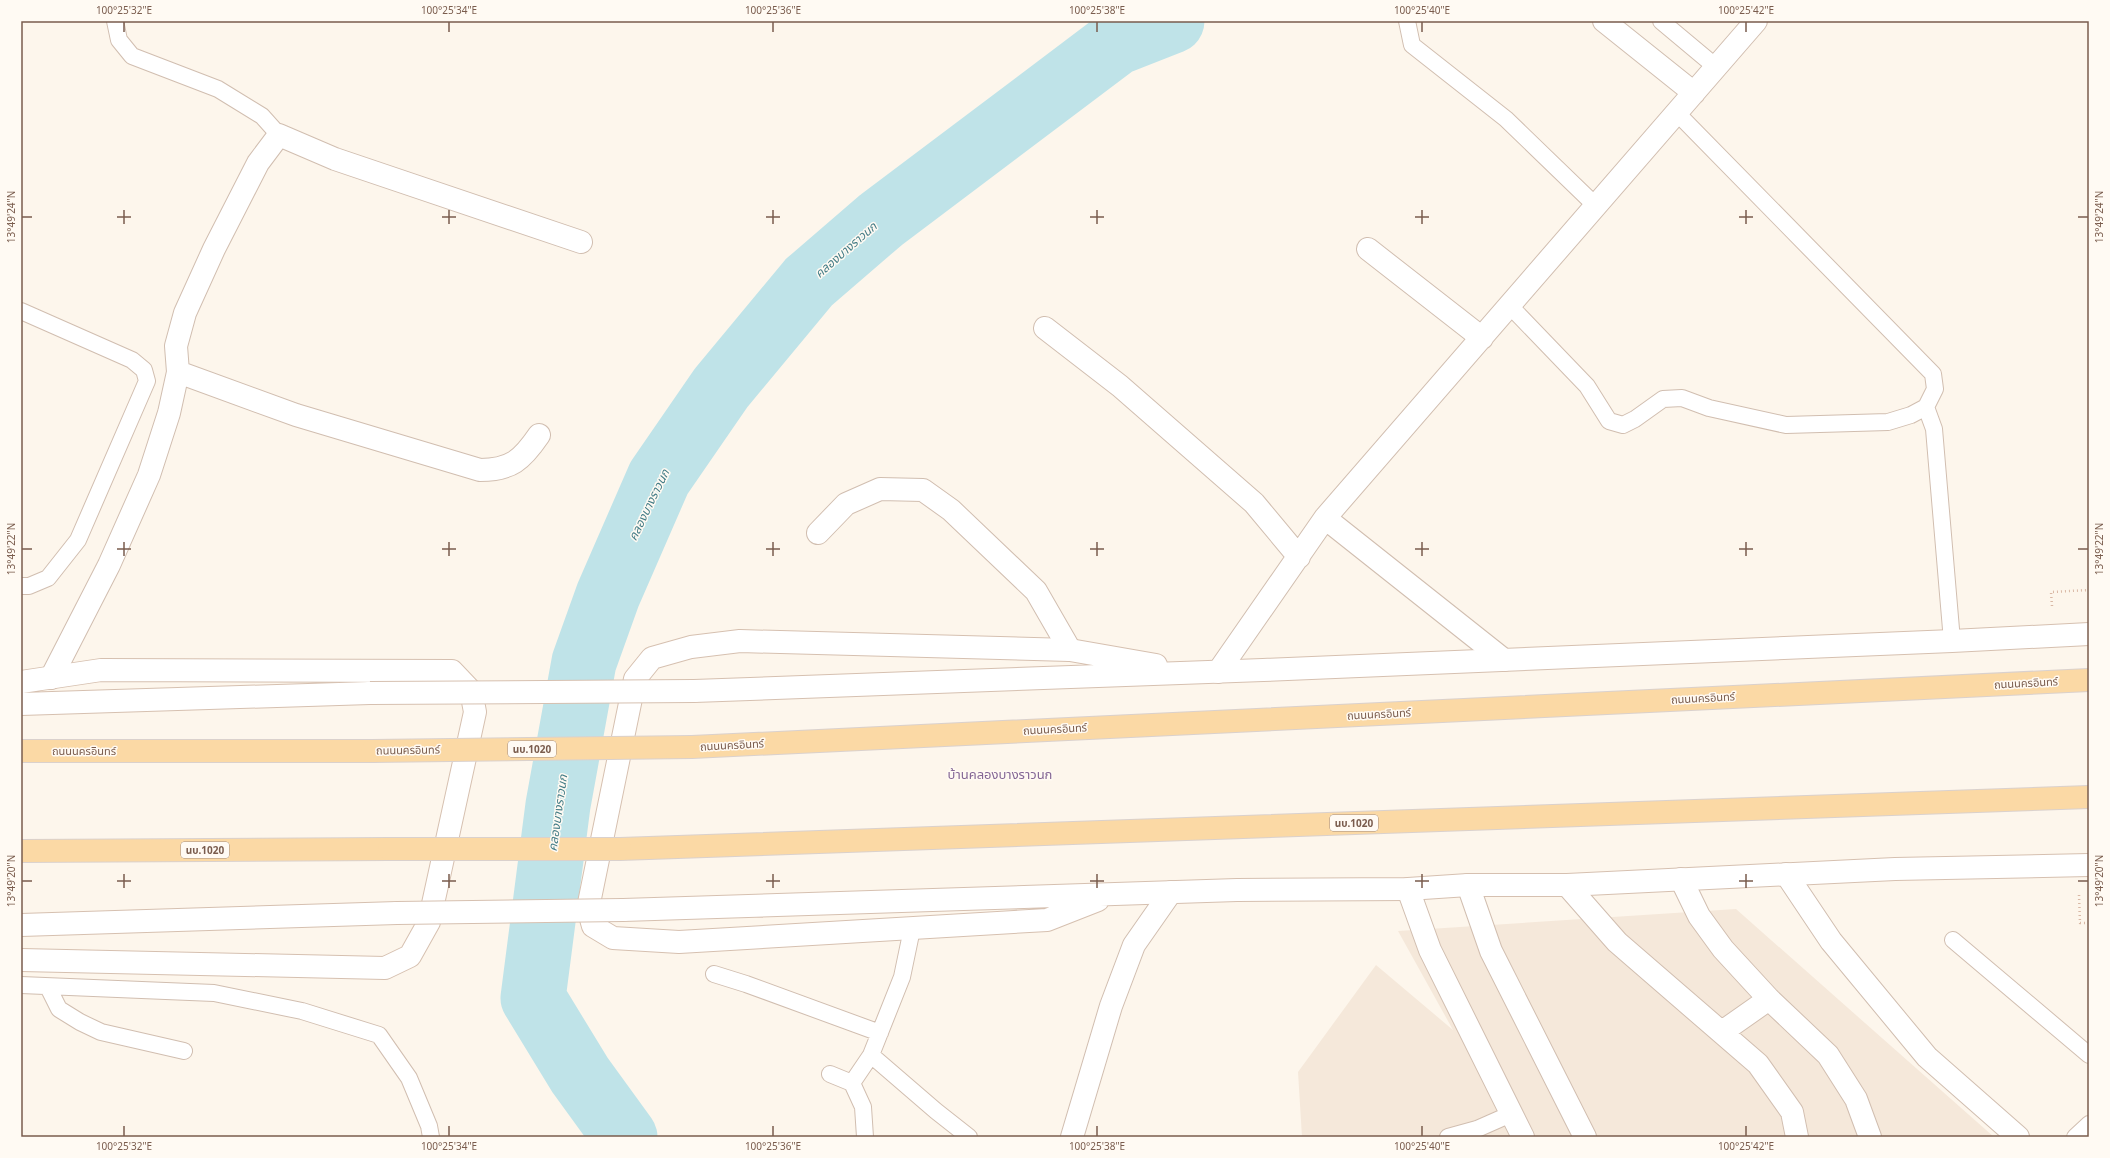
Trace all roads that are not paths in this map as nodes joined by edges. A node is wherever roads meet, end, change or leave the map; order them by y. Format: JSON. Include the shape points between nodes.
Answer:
{"nodes":[{"id":1,"x":115,"y":21,"type":"edge"},
{"id":2,"x":1407,"y":21,"type":"edge"},
{"id":3,"x":1604,"y":21,"type":"edge"},
{"id":4,"x":1661,"y":21,"type":"edge"},
{"id":5,"x":1756,"y":21,"type":"edge"},
{"id":6,"x":1716,"y":67,"type":"junction"},
{"id":7,"x":1694,"y":93,"type":"junction"},
{"id":8,"x":1677,"y":113,"type":"junction"},
{"id":9,"x":279,"y":135,"type":"junction"},
{"id":10,"x":1596,"y":206,"type":"junction"},
{"id":11,"x":581,"y":242,"type":"dead end"},
{"id":12,"x":1368,"y":249,"type":"dead end"},
{"id":13,"x":1510,"y":306,"type":"junction"},
{"id":14,"x":21,"y":311,"type":"edge"},
{"id":15,"x":1045,"y":328,"type":"dead end"},
{"id":16,"x":1482,"y":338,"type":"junction"},
{"id":17,"x":178,"y":372,"type":"junction"},
{"id":18,"x":1926,"y":406,"type":"junction"},
{"id":19,"x":539,"y":435,"type":"dead end"},
{"id":20,"x":1325,"y":518,"type":"junction"},
{"id":21,"x":818,"y":533,"type":"dead end"},
{"id":22,"x":1299,"y":557,"type":"junction"},
{"id":23,"x":21,"y":586,"type":"edge"},
{"id":24,"x":2089,"y":634,"type":"edge"},
{"id":25,"x":1952,"y":641,"type":"junction"},
{"id":26,"x":1070,"y":650,"type":"junction"},
{"id":27,"x":1504,"y":660,"type":"junction"},
{"id":28,"x":1209,"y":672,"type":"junction"},
{"id":29,"x":51,"y":678,"type":"junction"},
{"id":30,"x":2089,"y":680,"type":"edge"},
{"id":31,"x":21,"y":682,"type":"edge"},
{"id":32,"x":21,"y":704,"type":"edge"},
{"id":33,"x":21,"y":751,"type":"edge"},
{"id":34,"x":2089,"y":797,"type":"edge"},
{"id":35,"x":21,"y":851,"type":"edge"},
{"id":36,"x":2089,"y":865,"type":"edge"},
{"id":37,"x":1786,"y":874,"type":"junction"},
{"id":38,"x":1681,"y":879,"type":"junction"},
{"id":39,"x":1468,"y":884,"type":"junction"},
{"id":40,"x":1567,"y":885,"type":"junction"},
{"id":41,"x":1408,"y":889,"type":"junction"},
{"id":42,"x":1171,"y":892,"type":"junction"},
{"id":43,"x":1114,"y":894,"type":"junction"},
{"id":44,"x":21,"y":925,"type":"edge"},
{"id":45,"x":912,"y":929,"type":"junction"},
{"id":46,"x":1953,"y":940,"type":"dead end"},
{"id":47,"x":21,"y":960,"type":"edge"},
{"id":48,"x":714,"y":974,"type":"dead end"},
{"id":49,"x":21,"y":985,"type":"edge"},
{"id":50,"x":48,"y":987,"type":"junction"},
{"id":51,"x":1769,"y":999,"type":"junction"},
{"id":52,"x":1722,"y":1032,"type":"junction"},
{"id":53,"x":880,"y":1033,"type":"junction"},
{"id":54,"x":184,"y":1051,"type":"dead end"},
{"id":55,"x":871,"y":1055,"type":"junction"},
{"id":56,"x":2089,"y":1055,"type":"edge"},
{"id":57,"x":830,"y":1074,"type":"dead end"},
{"id":58,"x":852,"y":1083,"type":"junction"},
{"id":59,"x":1511,"y":1114,"type":"junction"},
{"id":60,"x":2089,"y":1124,"type":"edge"},
{"id":61,"x":431,"y":1137,"type":"edge"},
{"id":62,"x":865,"y":1137,"type":"edge"},
{"id":63,"x":970,"y":1137,"type":"edge"},
{"id":64,"x":1072,"y":1137,"type":"edge"},
{"id":65,"x":1448,"y":1137,"type":"edge"},
{"id":66,"x":1523,"y":1137,"type":"edge"},
{"id":67,"x":1585,"y":1137,"type":"edge"},
{"id":68,"x":1796,"y":1137,"type":"edge"},
{"id":69,"x":1870,"y":1137,"type":"edge"},
{"id":70,"x":2018,"y":1137,"type":"edge"},
{"id":71,"x":2075,"y":1137,"type":"edge"}],
"edges":[{"from":1,"to":9,"type":"lane","via":[[119,40],[132,56],[218,89],[262,116]]},
{"from":2,"to":10,"type":"lane","via":[[1412,45],[1506,118]]},
{"from":3,"to":7,"type":"main road"},
{"from":4,"to":6,"type":"lane"},
{"from":5,"to":6,"type":"main road"},
{"from":6,"to":7,"type":"main road"},
{"from":7,"to":8,"type":"main road"},
{"from":8,"to":10,"type":"main road"},
{"from":8,"to":18,"type":"lane","via":[[1934,374],[1935,389]]},
{"from":9,"to":11,"type":"main road","via":[[335,159]]},
{"from":9,"to":17,"type":"main road","via":[[258,163],[185,313],[176,346]]},
{"from":10,"to":13,"type":"main road"},
{"from":12,"to":16,"type":"main road"},
{"from":13,"to":16,"type":"main road"},
{"from":13,"to":18,"type":"lane","via":[[1587,386],[1609,421],[1623,425],[1662,399],[1682,398],[1709,408],[1786,425],[1888,422],[1911,415]]},
{"from":14,"to":23,"type":"lane","via":[[132,360],[144,370],[147,381],[78,540],[48,578],[29,586]]},
{"from":15,"to":22,"type":"main road","via":[[1120,386],[1254,503]]},
{"from":16,"to":20,"type":"main road"},
{"from":17,"to":19,"type":"main road","via":[[296,415],[480,470],[496,470],[516,463],[527,453]]},
{"from":17,"to":29,"type":"main road","via":[[169,413],[149,475],[109,566]]},
{"from":18,"to":25,"type":"lane","via":[[1934,429]]},
{"from":20,"to":22,"type":"main road"},
{"from":20,"to":27,"type":"main road"},
{"from":21,"to":26,"type":"main road","via":[[846,504],[880,489],[923,490],[951,510],[1036,591]]},
{"from":22,"to":28,"type":"main road"},
{"from":24,"to":25,"type":"main road"},
{"from":25,"to":27,"type":"main road"},
{"from":26,"to":28,"type":"main road"},
{"from":26,"to":45,"type":"main road","via":[[740,641],[691,647],[652,658],[635,679],[588,908],[593,926],[613,938],[679,942]]},
{"from":27,"to":28,"type":"main road"},
{"from":28,"to":32,"type":"main road","bridge":true,"via":[[694,691],[370,693]]},
{"from":29,"to":31,"type":"main road"},
{"from":29,"to":47,"type":"main road","via":[[101,670],[452,671],[471,691],[475,712],[429,922],[410,956],[385,968]]},
{"from":30,"to":33,"type":"main road","name":"ถนนนครอินทร์","number":"นบ.1020","bridge":true,"via":[[692,746],[372,751]]},
{"from":34,"to":35,"type":"main road","number":"นบ.1020","bridge":true,"via":[[620,849]]},
{"from":36,"to":37,"type":"main road"},
{"from":37,"to":38,"type":"main road"},
{"from":37,"to":70,"type":"main road","via":[[1831,941],[1927,1057]]},
{"from":38,"to":40,"type":"main road"},
{"from":38,"to":51,"type":"main road","via":[[1699,916],[1723,949]]},
{"from":39,"to":40,"type":"main road"},
{"from":39,"to":41,"type":"main road"},
{"from":39,"to":67,"type":"main road","via":[[1491,951]]},
{"from":40,"to":52,"type":"main road","via":[[1617,942]]},
{"from":41,"to":42,"type":"main road"},
{"from":41,"to":59,"type":"main road","via":[[1430,950]]},
{"from":42,"to":43,"type":"main road"},
{"from":42,"to":64,"type":"main road","via":[[1134,946],[1111,1006]]},
{"from":43,"to":44,"type":"main road","bridge":true,"via":[[623,910],[397,913]]},
{"from":43,"to":45,"type":"main road","via":[[1046,920]]},
{"from":45,"to":53,"type":"lane","via":[[902,977]]},
{"from":46,"to":56,"type":"lane"},
{"from":48,"to":53,"type":"lane"},
{"from":49,"to":50,"type":"lane"},
{"from":50,"to":54,"type":"lane","via":[[59,1009],[101,1032]]},
{"from":50,"to":61,"type":"lane","via":[[214,993],[302,1011],[379,1035],[409,1078]]},
{"from":51,"to":52,"type":"main road"},
{"from":51,"to":69,"type":"main road","via":[[1828,1055],[1856,1099]]},
{"from":52,"to":68,"type":"main road","via":[[1758,1064],[1792,1112]]},
{"from":53,"to":55,"type":"lane"},
{"from":55,"to":58,"type":"lane"},
{"from":55,"to":63,"type":"lane"},
{"from":57,"to":58,"type":"lane"},
{"from":58,"to":62,"type":"lane","via":[[863,1107]]},
{"from":59,"to":65,"type":"lane","via":[[1477,1129]]},
{"from":59,"to":66,"type":"main road"},
{"from":60,"to":71,"type":"lane"}]}
